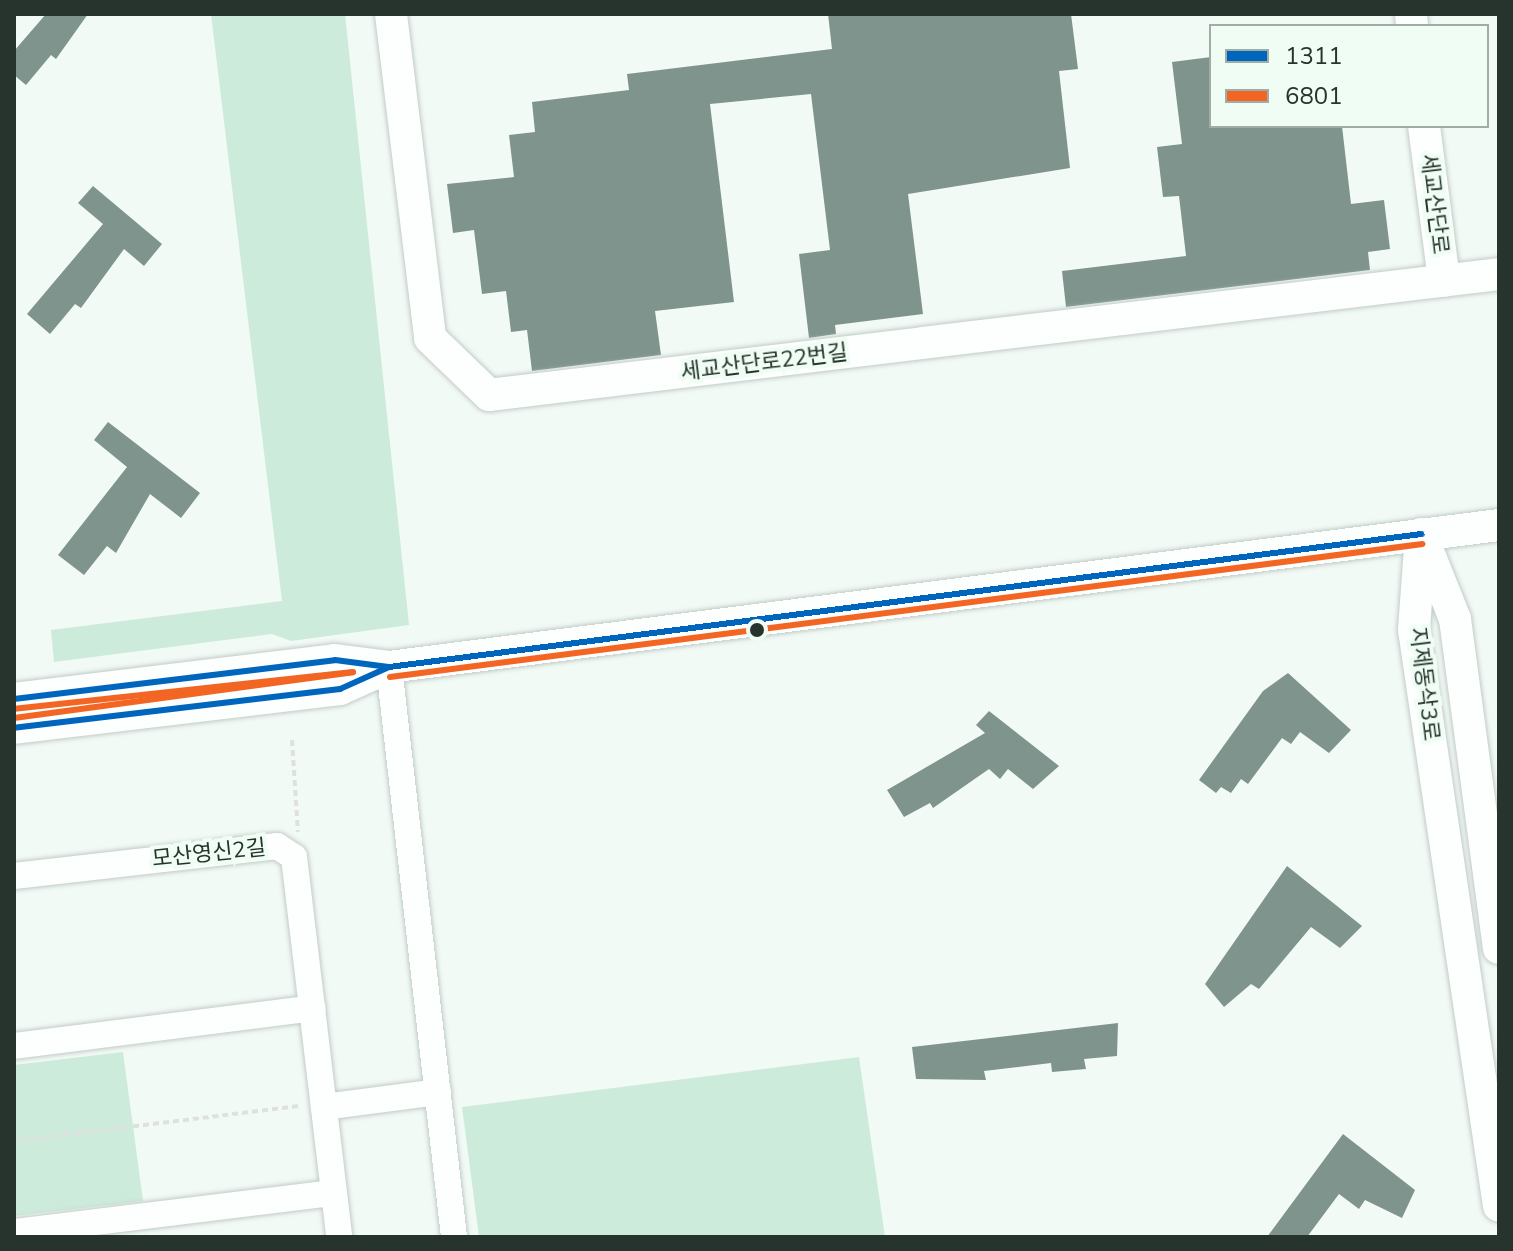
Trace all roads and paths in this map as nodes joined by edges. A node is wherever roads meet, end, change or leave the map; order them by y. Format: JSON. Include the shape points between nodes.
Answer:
{"nodes":[{"id":1,"x":391,"y":14,"type":"edge"},
{"id":2,"x":1424,"y":128,"type":"edge"},
{"id":3,"x":1499,"y":274,"type":"edge"},
{"id":4,"x":1444,"y":281,"type":"junction"},
{"id":5,"x":1499,"y":525,"type":"edge"},
{"id":6,"x":1421,"y":534,"type":"junction"},
{"id":7,"x":389,"y":667,"type":"junction"},
{"id":8,"x":14,"y":699,"type":"edge"},
{"id":9,"x":14,"y":728,"type":"edge"},
{"id":10,"x":292,"y":740,"type":"dead end"},
{"id":11,"x":286,"y":851,"type":"junction"},
{"id":12,"x":14,"y":876,"type":"edge"},
{"id":13,"x":1499,"y":948,"type":"edge"},
{"id":14,"x":313,"y":1008,"type":"junction"},
{"id":15,"x":14,"y":1046,"type":"edge"},
{"id":16,"x":438,"y":1092,"type":"junction"},
{"id":17,"x":314,"y":1106,"type":"junction"},
{"id":18,"x":14,"y":1141,"type":"edge"},
{"id":19,"x":333,"y":1193,"type":"junction"},
{"id":20,"x":1499,"y":1206,"type":"edge"},
{"id":21,"x":14,"y":1232,"type":"edge"},
{"id":22,"x":339,"y":1237,"type":"edge"},
{"id":23,"x":454,"y":1237,"type":"edge"}],
"edges":[{"from":1,"to":4,"type":"street","name":"세교산단로22번길","via":[[430,338],[489,395]]},
{"from":2,"to":4,"type":"street","name":"세교산단로"},
{"from":3,"to":4,"type":"street"},
{"from":5,"to":6,"type":"street"},
{"from":6,"to":7,"type":"street"},
{"from":6,"to":13,"type":"street","name":"지제동삭3로","via":[[1455,619]]},
{"from":6,"to":20,"type":"street","name":"지제동삭3로","via":[[1414,630]]},
{"from":7,"to":8,"type":"street","via":[[335,660]]},
{"from":7,"to":9,"type":"street","via":[[340,689]]},
{"from":7,"to":16,"type":"street"},
{"from":10,"to":11,"type":"path","via":[[299,831]]},
{"from":11,"to":12,"type":"street","name":"모산영신2길","via":[[277,846]]},
{"from":11,"to":14,"type":"street","name":"모산영신2길","via":[[294,857]]},
{"from":14,"to":15,"type":"street"},
{"from":14,"to":17,"type":"street","name":"모산영신2길"},
{"from":16,"to":17,"type":"street"},
{"from":16,"to":23,"type":"street"},
{"from":17,"to":18,"type":"path"},
{"from":17,"to":19,"type":"street","name":"모산영신2길"},
{"from":19,"to":21,"type":"street"},
{"from":19,"to":22,"type":"street","name":"모산영신2길"}]}
